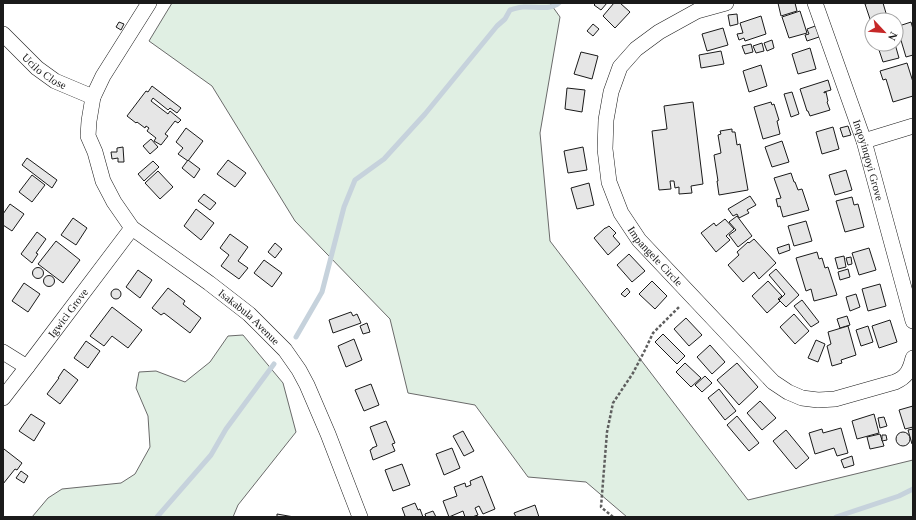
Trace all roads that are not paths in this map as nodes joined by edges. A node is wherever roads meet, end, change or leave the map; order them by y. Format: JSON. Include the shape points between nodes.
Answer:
{"nodes":[{"id":1,"x":149,"y":3,"type":"edge"},
{"id":2,"x":726,"y":3,"type":"edge"},
{"id":3,"x":815,"y":3,"type":"edge"},
{"id":4,"x":3,"y":34,"type":"edge"},
{"id":5,"x":93,"y":97,"type":"junction"},
{"id":6,"x":913,"y":126,"type":"edge"},
{"id":7,"x":864,"y":141,"type":"junction"},
{"id":8,"x":132,"y":228,"type":"junction"},
{"id":9,"x":913,"y":321,"type":"edge"},
{"id":10,"x":3,"y":352,"type":"edge"},
{"id":11,"x":913,"y":358,"type":"edge"},
{"id":12,"x":27,"y":367,"type":"junction"},
{"id":13,"x":3,"y":398,"type":"edge"},
{"id":14,"x":360,"y":517,"type":"edge"}],
"edges":[{"from":1,"to":5,"type":"street","name":"Isakabula Avenue","via":[[103,76]]},
{"from":2,"to":11,"type":"street","name":"Impangele Circle","via":[[697,11],[659,32],[636,49],[620,67],[611,92],[606,120],[605,149],[609,182],[620,213],[640,240],[691,295],[773,382],[788,392],[802,398],[835,399],[901,379],[910,368]]},
{"from":3,"to":7,"type":"street","name":"Inqoyinqoyi Grove"},
{"from":4,"to":5,"type":"street","name":"Ucilo Close","via":[[37,68],[55,81]]},
{"from":5,"to":8,"type":"street","name":"Isakabula Avenue","via":[[88,136],[103,181]]},
{"from":6,"to":7,"type":"street"},
{"from":7,"to":9,"type":"street","name":"Inqoyinqoyi Grove"},
{"from":8,"to":12,"type":"street","name":"Igwici Grove"},
{"from":8,"to":14,"type":"street","name":"Isakabula Avenue","via":[[249,314],[285,350],[308,386]]},
{"from":10,"to":12,"type":"street"},
{"from":12,"to":13,"type":"street","name":"Igwici Grove"}]}
